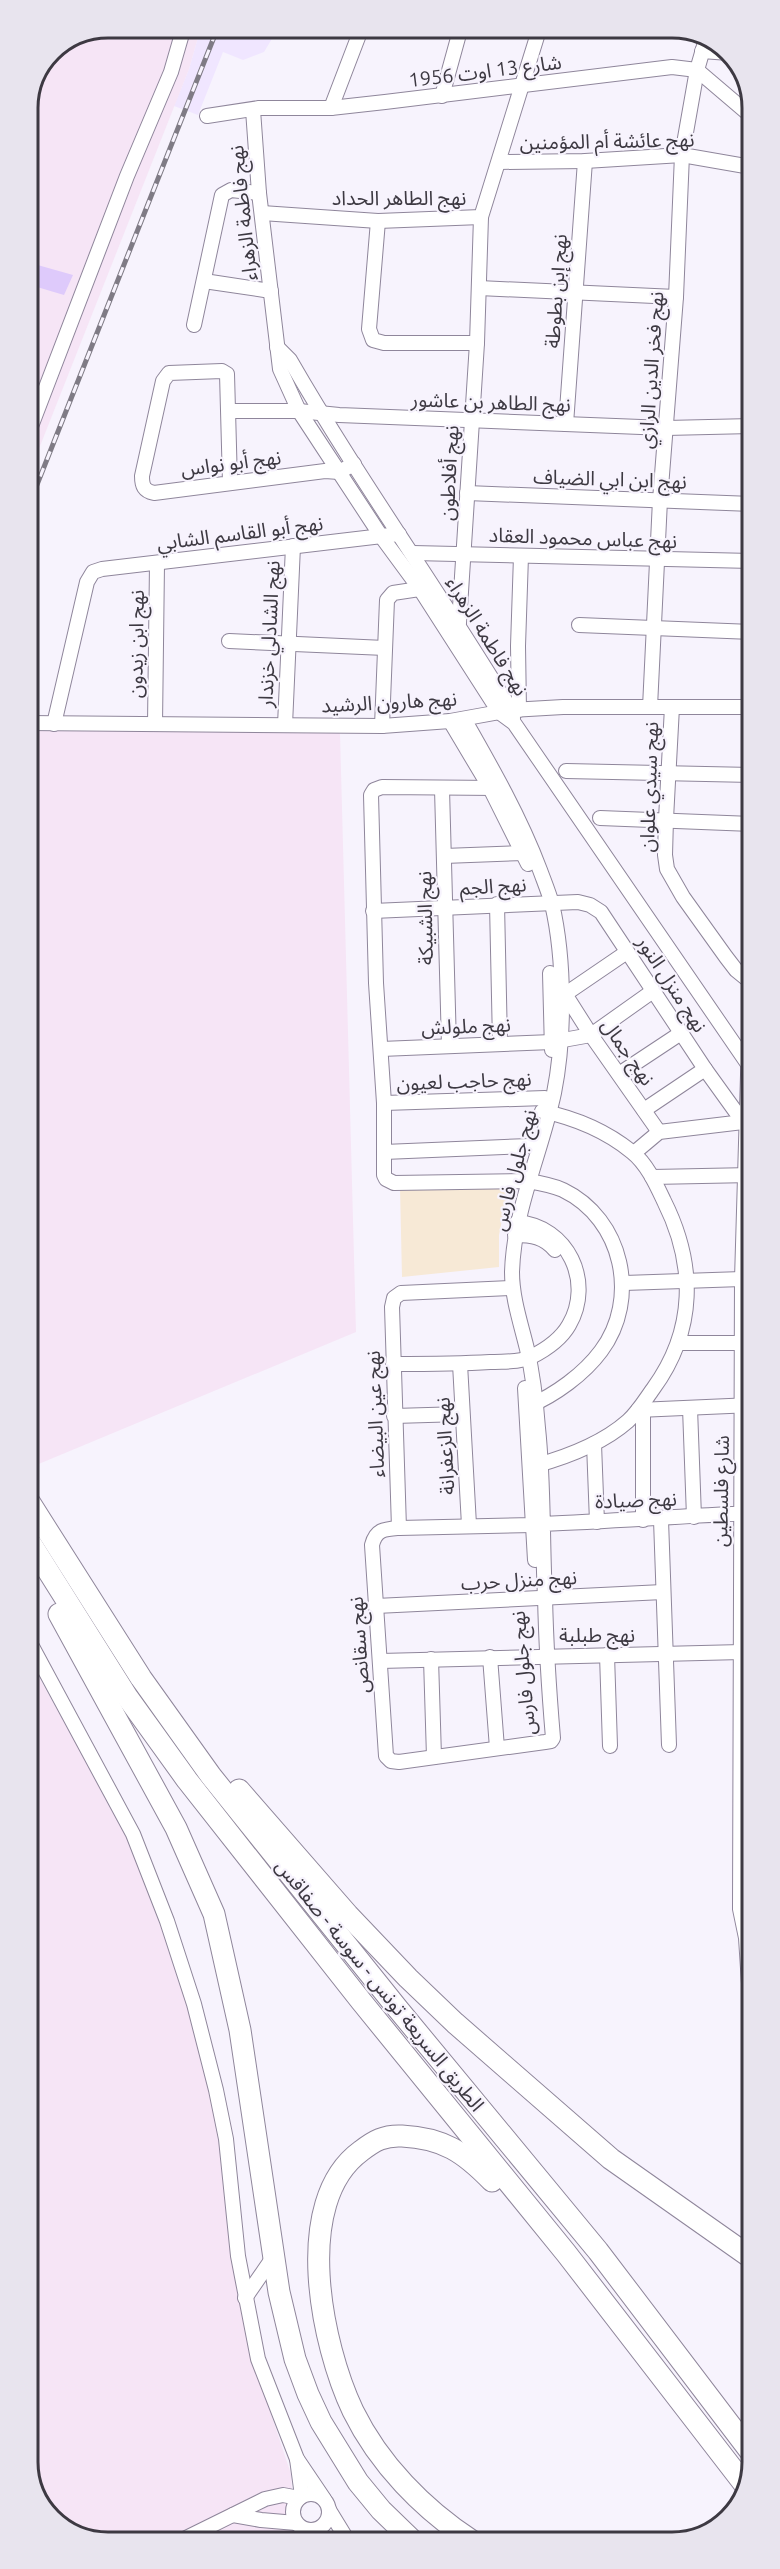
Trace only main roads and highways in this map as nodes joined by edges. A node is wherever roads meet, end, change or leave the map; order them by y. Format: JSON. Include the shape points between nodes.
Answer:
{"nodes":[{"id":1,"x":37,"y":1514,"type":"edge"},
{"id":2,"x":37,"y":1553,"type":"edge"},
{"id":3,"x":37,"y":1575,"type":"edge"},
{"id":4,"x":141,"y":1678,"type":"junction"},
{"id":5,"x":742,"y":2251,"type":"edge"},
{"id":6,"x":566,"y":2253,"type":"junction"},
{"id":7,"x":742,"y":2440,"type":"edge"},
{"id":8,"x":740,"y":2479,"type":"edge"},
{"id":9,"x":404,"y":2532,"type":"edge"},
{"id":10,"x":460,"y":2532,"type":"edge"}],
"edges":[{"from":1,"to":4,"type":"highway","name":"الطريق السريعة تونس - سوسة - صفاقس"},
{"from":2,"to":6,"type":"highway","name":"الطريق السريعة تونس - سوسة - صفاقس","via":[[128,1698],[187,1779]]},
{"from":3,"to":9,"type":"highway","via":[[176,1828],[214,1914],[240,2030],[279,2292],[295,2359],[321,2422],[358,2482]]},
{"from":4,"to":5,"type":"highway","via":[[202,1743],[348,1915],[447,2016],[611,2159]]},
{"from":4,"to":7,"type":"highway","name":"الطريق السريعة تونس - سوسة - صفاقس","via":[[211,1776],[598,2250]]},
{"from":6,"to":8,"type":"highway","name":"الطريق السريعة تونس - سوسة - صفاقس"},
{"from":6,"to":10,"type":"highway","via":[[462,2153],[419,2137],[378,2138],[351,2158],[330,2190],[321,2231],[321,2290],[333,2358],[343,2387],[354,2413],[399,2478]]}]}
